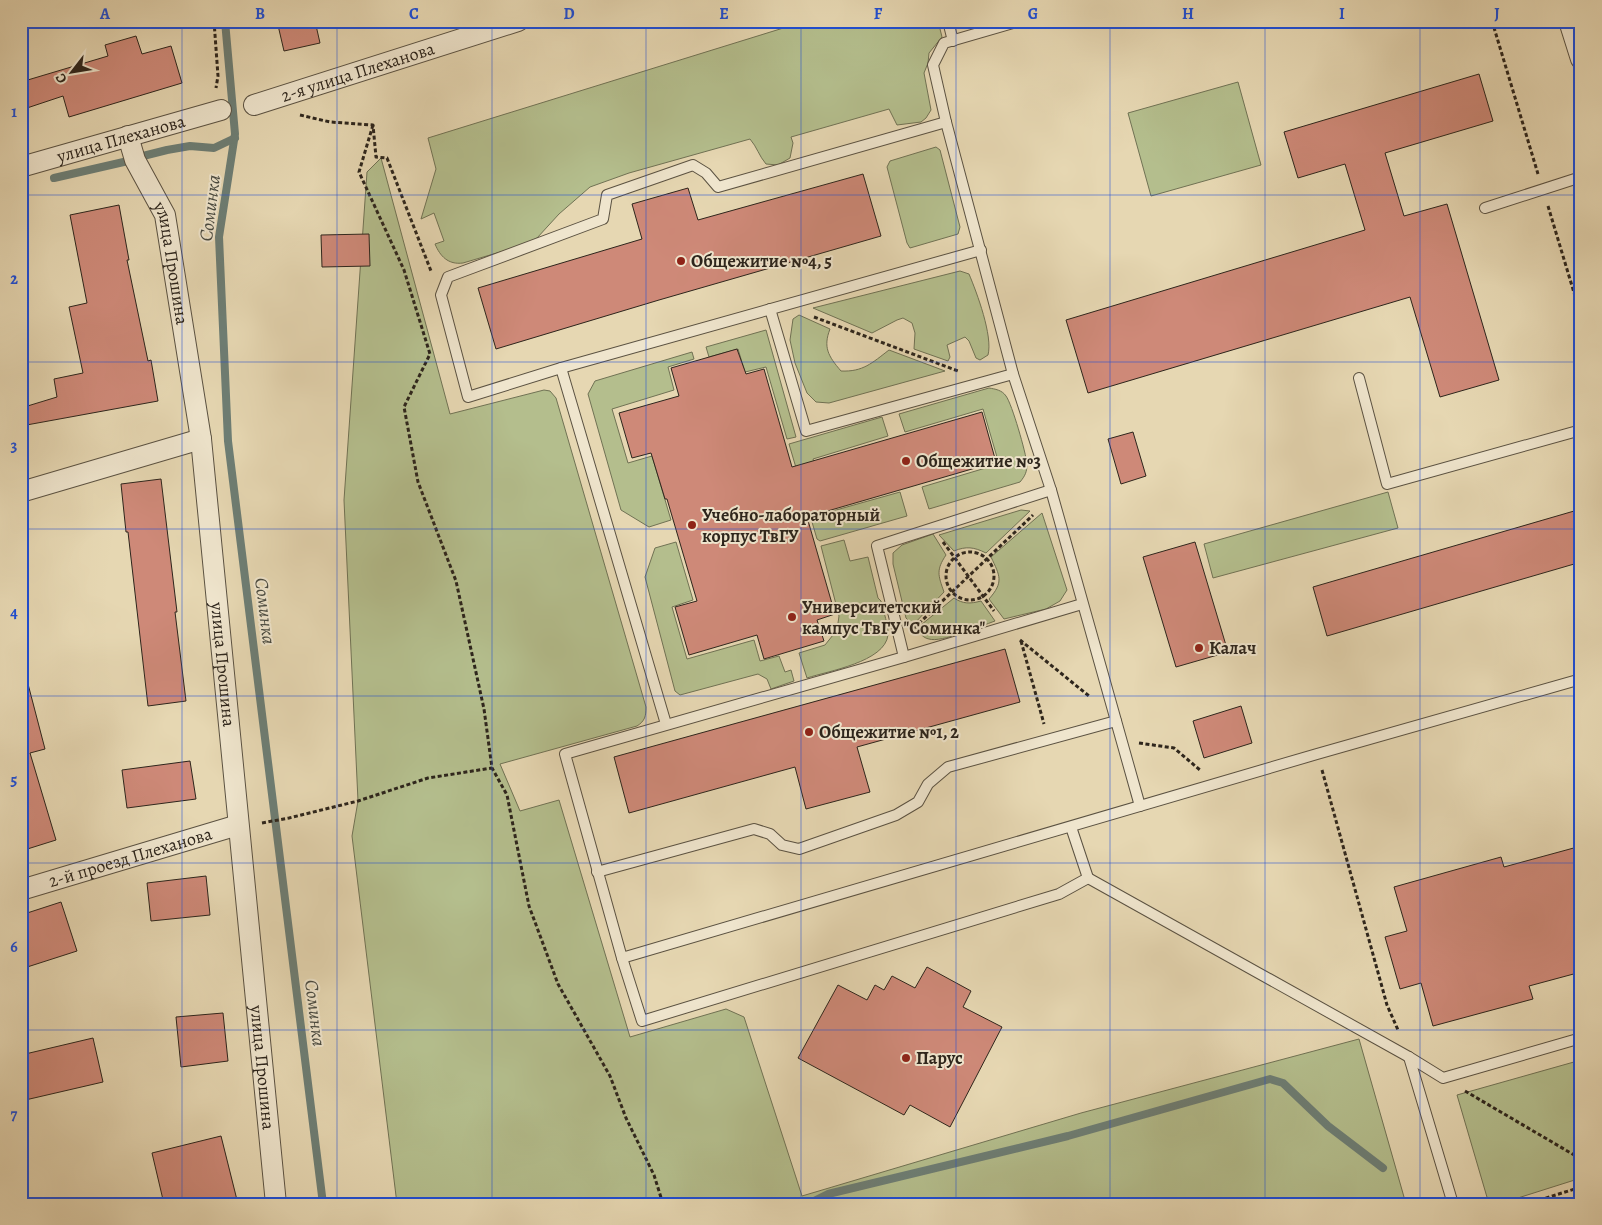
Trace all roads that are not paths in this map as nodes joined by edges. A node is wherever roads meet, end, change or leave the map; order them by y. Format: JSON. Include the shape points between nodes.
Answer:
{"nodes":[{"id":1,"x":518,"y":21,"type":"edge"},
{"id":2,"x":948,"y":21,"type":"edge"},
{"id":3,"x":1020,"y":21,"type":"edge"},
{"id":4,"x":1569,"y":21,"type":"edge"},
{"id":5,"x":953,"y":41,"type":"junction"},
{"id":6,"x":1581,"y":59,"type":"edge"},
{"id":7,"x":218,"y":100,"type":"road end"},
{"id":8,"x":254,"y":105,"type":"dead end"},
{"id":9,"x":946,"y":122,"type":"junction"},
{"id":10,"x":128,"y":136,"type":"junction"},
{"id":11,"x":21,"y":167,"type":"edge"},
{"id":12,"x":1581,"y":178,"type":"edge"},
{"id":13,"x":1485,"y":208,"type":"dead end"},
{"id":14,"x":981,"y":250,"type":"junction"},
{"id":15,"x":770,"y":309,"type":"junction"},
{"id":16,"x":561,"y":368,"type":"junction"},
{"id":17,"x":1014,"y":374,"type":"junction"},
{"id":18,"x":1359,"y":378,"type":"dead end"},
{"id":19,"x":1581,"y":430,"type":"edge"},
{"id":20,"x":201,"y":439,"type":"junction"},
{"id":21,"x":1051,"y":490,"type":"junction"},
{"id":22,"x":21,"y":492,"type":"edge"},
{"id":23,"x":1082,"y":604,"type":"junction"},
{"id":24,"x":906,"y":656,"type":"junction"},
{"id":25,"x":1581,"y":679,"type":"edge"},
{"id":26,"x":1116,"y":721,"type":"junction"},
{"id":27,"x":666,"y":724,"type":"junction"},
{"id":28,"x":1140,"y":806,"type":"junction"},
{"id":29,"x":246,"y":825,"type":"junction"},
{"id":30,"x":1071,"y":827,"type":"junction"},
{"id":31,"x":597,"y":872,"type":"junction"},
{"id":32,"x":1088,"y":878,"type":"junction"},
{"id":33,"x":21,"y":890,"type":"edge"},
{"id":34,"x":622,"y":958,"type":"junction"},
{"id":35,"x":1581,"y":1038,"type":"edge"},
{"id":36,"x":1409,"y":1057,"type":"junction"},
{"id":37,"x":276,"y":1204,"type":"edge"},
{"id":38,"x":1453,"y":1204,"type":"edge"}],
"edges":[{"from":1,"to":8,"type":"street","name":"2-я улица Плеханова"},
{"from":2,"to":5,"type":"lane"},
{"from":3,"to":5,"type":"lane"},
{"from":4,"to":6,"type":"street"},
{"from":5,"to":9,"type":"lane","via":[[944,43],[933,65]]},
{"from":7,"to":10,"type":"street","name":"улица Плеханова"},
{"from":9,"to":14,"type":"lane"},
{"from":9,"to":16,"type":"lane","via":[[718,187],[693,164],[607,195],[603,219],[448,277],[441,295],[468,397]]},
{"from":10,"to":11,"type":"street","name":"улица Плеханова"},
{"from":10,"to":20,"type":"street","name":"улица Прошина","via":[[135,160],[165,215]]},
{"from":12,"to":13,"type":"lane"},
{"from":14,"to":15,"type":"lane"},
{"from":14,"to":17,"type":"lane"},
{"from":15,"to":16,"type":"lane"},
{"from":15,"to":17,"type":"lane","via":[[806,431]]},
{"from":16,"to":27,"type":"lane"},
{"from":17,"to":21,"type":"lane"},
{"from":18,"to":19,"type":"lane","via":[[1387,484]]},
{"from":20,"to":22,"type":"street"},
{"from":20,"to":29,"type":"street","name":"улица Прошина"},
{"from":21,"to":23,"type":"lane"},
{"from":21,"to":24,"type":"lane","via":[[877,546]]},
{"from":23,"to":24,"type":"lane"},
{"from":23,"to":26,"type":"lane"},
{"from":24,"to":27,"type":"lane"},
{"from":25,"to":28,"type":"lane"},
{"from":26,"to":28,"type":"lane"},
{"from":26,"to":31,"type":"lane","via":[[948,767],[928,784],[918,802],[896,815],[798,849],[782,845],[770,834],[754,829]]},
{"from":27,"to":31,"type":"lane","via":[[565,754]]},
{"from":28,"to":30,"type":"lane"},
{"from":29,"to":33,"type":"street","name":"2-й проезд Плеханова"},
{"from":29,"to":37,"type":"street","name":"улица Прошина"},
{"from":30,"to":32,"type":"lane"},
{"from":30,"to":34,"type":"lane"},
{"from":31,"to":34,"type":"lane"},
{"from":32,"to":34,"type":"lane","via":[[1041,900],[642,1021]]},
{"from":32,"to":36,"type":"lane"},
{"from":35,"to":36,"type":"lane","via":[[1443,1078]]},
{"from":36,"to":38,"type":"lane"}]}
